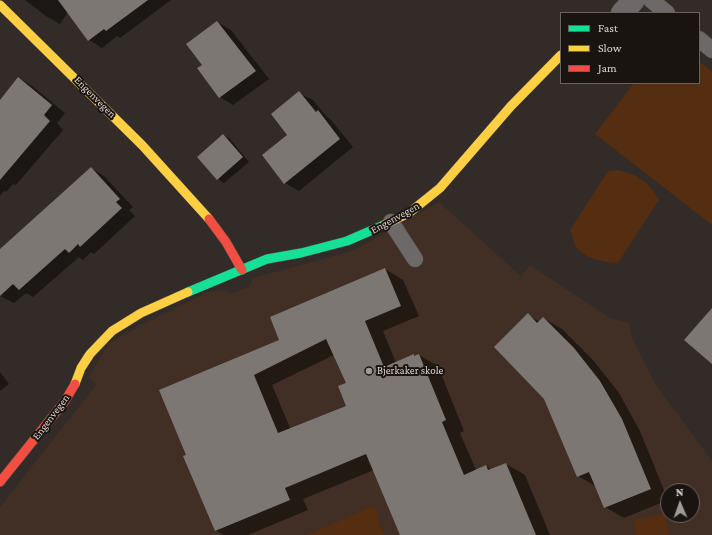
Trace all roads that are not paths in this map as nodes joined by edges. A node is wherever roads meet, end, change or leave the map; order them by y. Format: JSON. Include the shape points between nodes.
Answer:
{"nodes":[{"id":1,"x":634,"y":0,"type":"edge"},
{"id":2,"x":651,"y":0,"type":"edge"},
{"id":3,"x":0,"y":5,"type":"edge"},
{"id":4,"x":623,"y":12,"type":"edge"},
{"id":5,"x":666,"y":12,"type":"edge"},
{"id":6,"x":700,"y":40,"type":"edge"},
{"id":7,"x":712,"y":50,"type":"edge"},
{"id":8,"x":560,"y":56,"type":"edge"},
{"id":9,"x":391,"y":222,"type":"junction"},
{"id":10,"x":415,"y":259,"type":"dead end"},
{"id":11,"x":242,"y":270,"type":"junction"},
{"id":12,"x":0,"y":482,"type":"edge"}],
"edges":[{"from":1,"to":4,"type":"street"},
{"from":2,"to":5,"type":"lane"},
{"from":3,"to":11,"type":"street","name":"Engenvegen","via":[[89,90],[187,193],[224,240]]},
{"from":6,"to":7,"type":"lane"},
{"from":8,"to":9,"type":"street","name":"Engenvegen","via":[[511,106],[440,188],[409,213]]},
{"from":9,"to":10,"type":"lane"},
{"from":9,"to":11,"type":"street","name":"Engenvegen","via":[[347,241],[267,260]]},
{"from":11,"to":12,"type":"street","name":"Engenvegen","via":[[141,313],[103,339],[85,361],[65,401]]}]}
